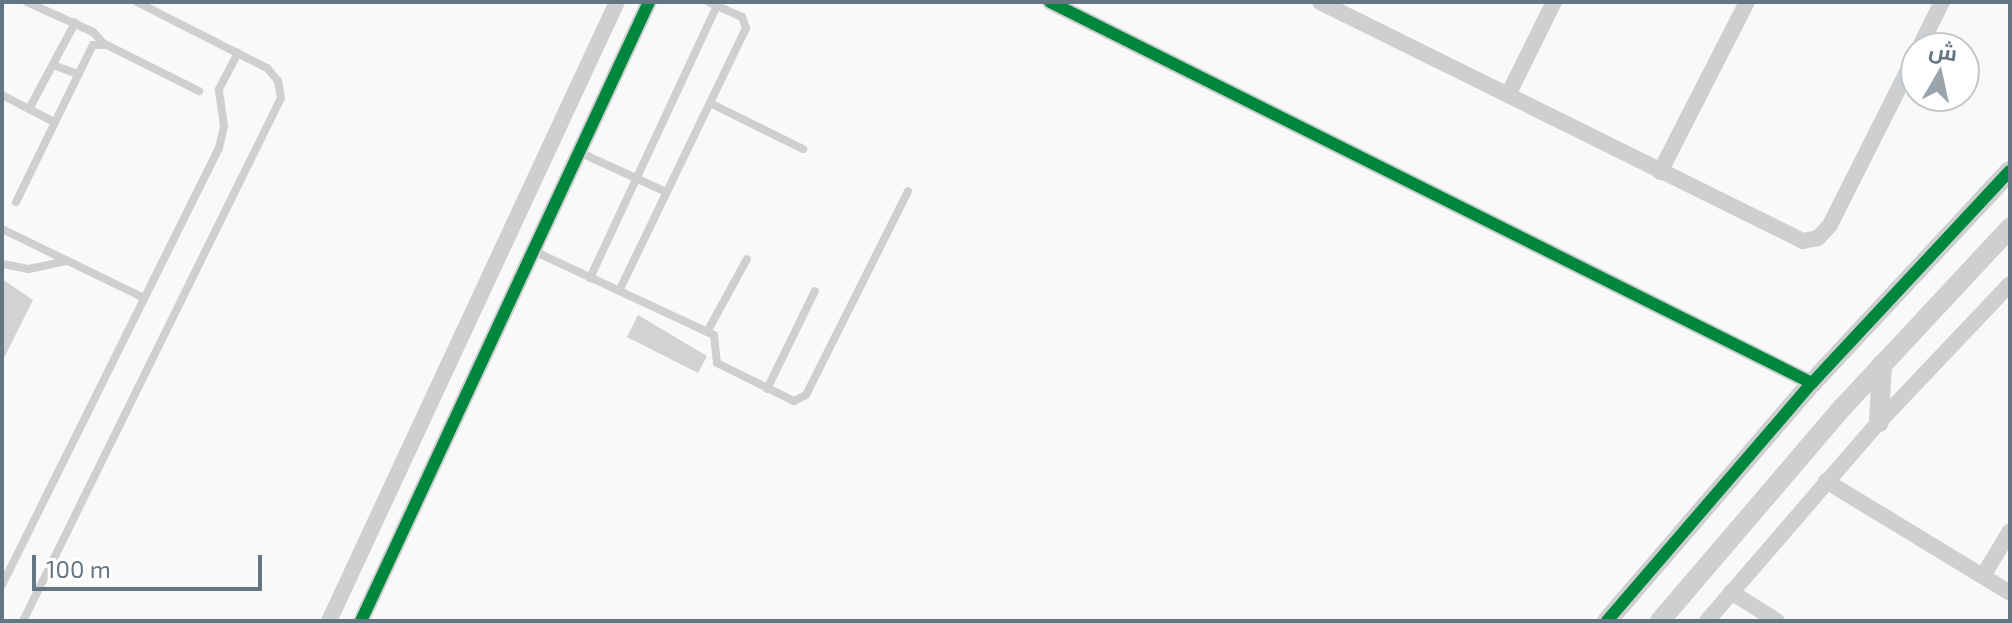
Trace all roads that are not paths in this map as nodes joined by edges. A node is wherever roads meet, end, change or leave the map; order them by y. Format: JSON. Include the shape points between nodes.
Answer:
{"nodes":[{"id":1,"x":27,"y":2,"type":"edge"},
{"id":2,"x":137,"y":2,"type":"edge"},
{"id":3,"x":617,"y":2,"type":"edge"},
{"id":4,"x":649,"y":2,"type":"edge"},
{"id":5,"x":1050,"y":2,"type":"edge"},
{"id":6,"x":1320,"y":2,"type":"edge"},
{"id":7,"x":1360,"y":2,"type":"edge"},
{"id":8,"x":1554,"y":2,"type":"edge"},
{"id":9,"x":1747,"y":2,"type":"edge"},
{"id":10,"x":1942,"y":2,"type":"edge"},
{"id":11,"x":713,"y":4,"type":"edge"},
{"id":12,"x":1351,"y":18,"type":"junction"},
{"id":13,"x":75,"y":23,"type":"junction"},
{"id":14,"x":1927,"y":32,"type":"edge"},
{"id":15,"x":104,"y":44,"type":"junction"},
{"id":16,"x":238,"y":53,"type":"junction"},
{"id":17,"x":53,"y":65,"type":"junction"},
{"id":18,"x":78,"y":74,"type":"junction"},
{"id":19,"x":1900,"y":86,"type":"edge"},
{"id":20,"x":199,"y":91,"type":"dead end"},
{"id":21,"x":2,"y":95,"type":"edge"},
{"id":22,"x":1508,"y":95,"type":"junction"},
{"id":23,"x":710,"y":103,"type":"junction"},
{"id":24,"x":29,"y":109,"type":"junction"},
{"id":25,"x":54,"y":122,"type":"junction"},
{"id":26,"x":803,"y":149,"type":"dead end"},
{"id":27,"x":581,"y":153,"type":"junction"},
{"id":28,"x":2010,"y":171,"type":"edge"},
{"id":29,"x":1660,"y":172,"type":"junction"},
{"id":30,"x":635,"y":178,"type":"junction"},
{"id":31,"x":908,"y":191,"type":"dead end"},
{"id":32,"x":666,"y":192,"type":"junction"},
{"id":33,"x":16,"y":202,"type":"dead end"},
{"id":34,"x":2,"y":229,"type":"edge"},
{"id":35,"x":2006,"y":234,"type":"edge"},
{"id":36,"x":536,"y":252,"type":"junction"},
{"id":37,"x":747,"y":259,"type":"dead end"},
{"id":38,"x":67,"y":261,"type":"junction"},
{"id":39,"x":3,"y":264,"type":"edge"},
{"id":40,"x":590,"y":278,"type":"junction"},
{"id":41,"x":2010,"y":284,"type":"edge"},
{"id":42,"x":619,"y":291,"type":"junction"},
{"id":43,"x":815,"y":291,"type":"dead end"},
{"id":44,"x":144,"y":298,"type":"junction"},
{"id":45,"x":707,"y":332,"type":"junction"},
{"id":46,"x":1882,"y":364,"type":"junction"},
{"id":47,"x":1812,"y":383,"type":"junction"},
{"id":48,"x":767,"y":389,"type":"junction"},
{"id":49,"x":1879,"y":422,"type":"junction"},
{"id":50,"x":1826,"y":481,"type":"junction"},
{"id":51,"x":2010,"y":531,"type":"edge"},
{"id":52,"x":1983,"y":576,"type":"junction"},
{"id":53,"x":3,"y":578,"type":"edge"},
{"id":54,"x":1731,"y":592,"type":"junction"},
{"id":55,"x":2010,"y":593,"type":"edge"},
{"id":56,"x":23,"y":621,"type":"edge"},
{"id":57,"x":329,"y":621,"type":"edge"},
{"id":58,"x":361,"y":621,"type":"edge"},
{"id":59,"x":1607,"y":621,"type":"edge"},
{"id":60,"x":1660,"y":621,"type":"edge"},
{"id":61,"x":1707,"y":621,"type":"edge"},
{"id":62,"x":1777,"y":621,"type":"edge"}],
"edges":[{"from":1,"to":13,"type":"lane"},
{"from":2,"to":16,"type":"lane"},
{"from":3,"to":57,"type":"street"},
{"from":4,"to":27,"type":"street"},
{"from":5,"to":47,"type":"street"},
{"from":6,"to":12,"type":"street"},
{"from":7,"to":12,"type":"street"},
{"from":8,"to":22,"type":"street"},
{"from":9,"to":29,"type":"street"},
{"from":10,"to":14,"type":"street"},
{"from":11,"to":23,"type":"lane","via":[[747,25]]},
{"from":11,"to":30,"type":"lane"},
{"from":12,"to":22,"type":"street"},
{"from":13,"to":15,"type":"lane"},
{"from":13,"to":17,"type":"lane"},
{"from":15,"to":18,"type":"lane","via":[[90,48]]},
{"from":15,"to":20,"type":"lane"},
{"from":16,"to":44,"type":"lane","via":[[219,89],[222,142]]},
{"from":16,"to":56,"type":"lane","via":[[274,74],[280,90],[278,107]]},
{"from":17,"to":18,"type":"lane"},
{"from":17,"to":24,"type":"lane"},
{"from":18,"to":25,"type":"lane"},
{"from":19,"to":29,"type":"street","via":[[1830,225],[1818,238],[1796,240]]},
{"from":21,"to":24,"type":"lane"},
{"from":22,"to":29,"type":"street"},
{"from":23,"to":26,"type":"lane"},
{"from":23,"to":32,"type":"lane"},
{"from":24,"to":25,"type":"lane"},
{"from":25,"to":33,"type":"lane"},
{"from":27,"to":30,"type":"lane"},
{"from":27,"to":36,"type":"street"},
{"from":28,"to":47,"type":"street"},
{"from":30,"to":32,"type":"lane"},
{"from":30,"to":40,"type":"lane"},
{"from":31,"to":48,"type":"lane","via":[[806,395],[789,401]]},
{"from":32,"to":42,"type":"lane"},
{"from":34,"to":38,"type":"lane"},
{"from":35,"to":46,"type":"street"},
{"from":36,"to":40,"type":"lane"},
{"from":36,"to":58,"type":"street"},
{"from":37,"to":45,"type":"lane"},
{"from":38,"to":39,"type":"lane","via":[[29,269]]},
{"from":38,"to":44,"type":"lane"},
{"from":40,"to":42,"type":"lane"},
{"from":41,"to":49,"type":"street"},
{"from":42,"to":45,"type":"lane"},
{"from":43,"to":48,"type":"lane"},
{"from":44,"to":53,"type":"lane"},
{"from":45,"to":48,"type":"lane","via":[[719,341],[717,363]]},
{"from":46,"to":49,"type":"street"},
{"from":46,"to":60,"type":"street"},
{"from":47,"to":59,"type":"street"},
{"from":49,"to":50,"type":"street"},
{"from":50,"to":52,"type":"street"},
{"from":50,"to":54,"type":"street"},
{"from":51,"to":52,"type":"street"},
{"from":52,"to":55,"type":"street"},
{"from":54,"to":61,"type":"street"},
{"from":54,"to":62,"type":"street"}]}
